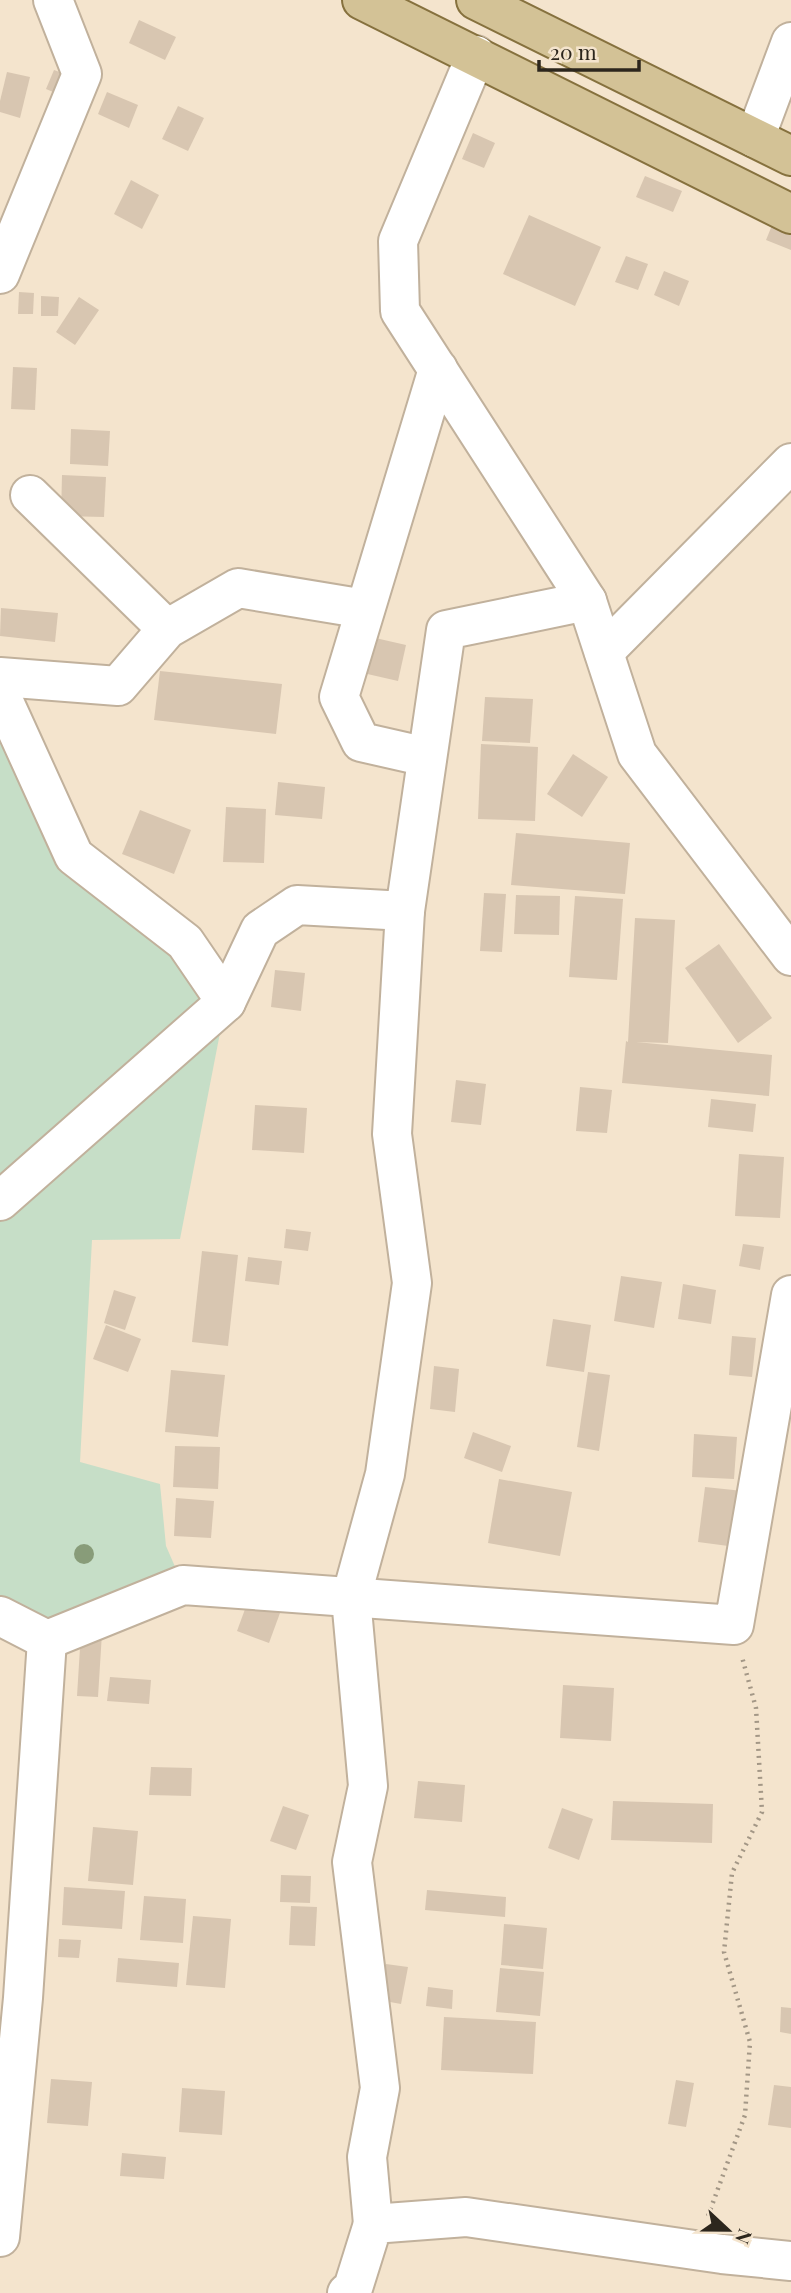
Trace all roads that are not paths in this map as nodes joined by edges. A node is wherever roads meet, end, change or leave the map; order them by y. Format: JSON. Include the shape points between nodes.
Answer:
{"nodes":[{"id":1,"x":53,"y":0,"type":"edge"},
{"id":2,"x":362,"y":0,"type":"edge"},
{"id":3,"x":476,"y":0,"type":"edge"},
{"id":4,"x":791,"y":42,"type":"edge"},
{"id":5,"x":476,"y":55,"type":"junction"},
{"id":6,"x":755,"y":138,"type":"junction"},
{"id":7,"x":791,"y":156,"type":"edge"},
{"id":8,"x":791,"y":214,"type":"edge"},
{"id":9,"x":0,"y":274,"type":"edge"},
{"id":10,"x":438,"y":369,"type":"junction"},
{"id":11,"x":791,"y":463,"type":"edge"},
{"id":12,"x":30,"y":495,"type":"dead end"},
{"id":13,"x":587,"y":601,"type":"junction"},
{"id":14,"x":365,"y":609,"type":"junction"},
{"id":15,"x":167,"y":629,"type":"junction"},
{"id":16,"x":604,"y":652,"type":"junction"},
{"id":17,"x":0,"y":677,"type":"edge"},
{"id":18,"x":0,"y":693,"type":"edge"},
{"id":19,"x":427,"y":757,"type":"junction"},
{"id":20,"x":405,"y":911,"type":"junction"},
{"id":21,"x":791,"y":956,"type":"edge"},
{"id":22,"x":226,"y":1002,"type":"junction"},
{"id":23,"x":0,"y":1201,"type":"edge"},
{"id":24,"x":791,"y":1295,"type":"edge"},
{"id":25,"x":351,"y":1598,"type":"junction"},
{"id":26,"x":0,"y":1616,"type":"edge"},
{"id":27,"x":47,"y":1640,"type":"junction"},
{"id":28,"x":373,"y":2224,"type":"junction"},
{"id":29,"x":0,"y":2237,"type":"edge"},
{"id":30,"x":791,"y":2262,"type":"edge"},
{"id":31,"x":347,"y":2293,"type":"edge"}],
"edges":[{"from":1,"to":9,"type":"street","via":[[82,74]]},
{"from":2,"to":5,"type":"main road"},
{"from":3,"to":6,"type":"main road"},
{"from":4,"to":6,"type":"street"},
{"from":5,"to":8,"type":"main road"},
{"from":5,"to":10,"type":"street","via":[[398,241],[400,311]]},
{"from":6,"to":7,"type":"main road"},
{"from":10,"to":13,"type":"street"},
{"from":10,"to":14,"type":"street"},
{"from":11,"to":16,"type":"street"},
{"from":12,"to":15,"type":"street"},
{"from":13,"to":16,"type":"street"},
{"from":13,"to":19,"type":"street","via":[[446,630]]},
{"from":14,"to":15,"type":"street","via":[[238,588]]},
{"from":14,"to":19,"type":"street","via":[[339,697],[361,742]]},
{"from":15,"to":17,"type":"street","via":[[118,686]]},
{"from":16,"to":21,"type":"street","via":[[637,754]]},
{"from":18,"to":22,"type":"street","via":[[74,856],[185,942]]},
{"from":19,"to":20,"type":"street"},
{"from":20,"to":22,"type":"street","via":[[297,905],[260,930]]},
{"from":20,"to":25,"type":"street","via":[[392,1134],[412,1283],[385,1474]]},
{"from":22,"to":23,"type":"street"},
{"from":24,"to":25,"type":"street","via":[[734,1625]]},
{"from":25,"to":27,"type":"street","via":[[183,1586]]},
{"from":25,"to":28,"type":"street","via":[[368,1786],[352,1861],[380,2088],[367,2157]]},
{"from":26,"to":27,"type":"street"},
{"from":27,"to":29,"type":"street","via":[[23,1998]]},
{"from":28,"to":30,"type":"street","via":[[466,2217]]},
{"from":28,"to":31,"type":"street","via":[[354,2288]]}]}
